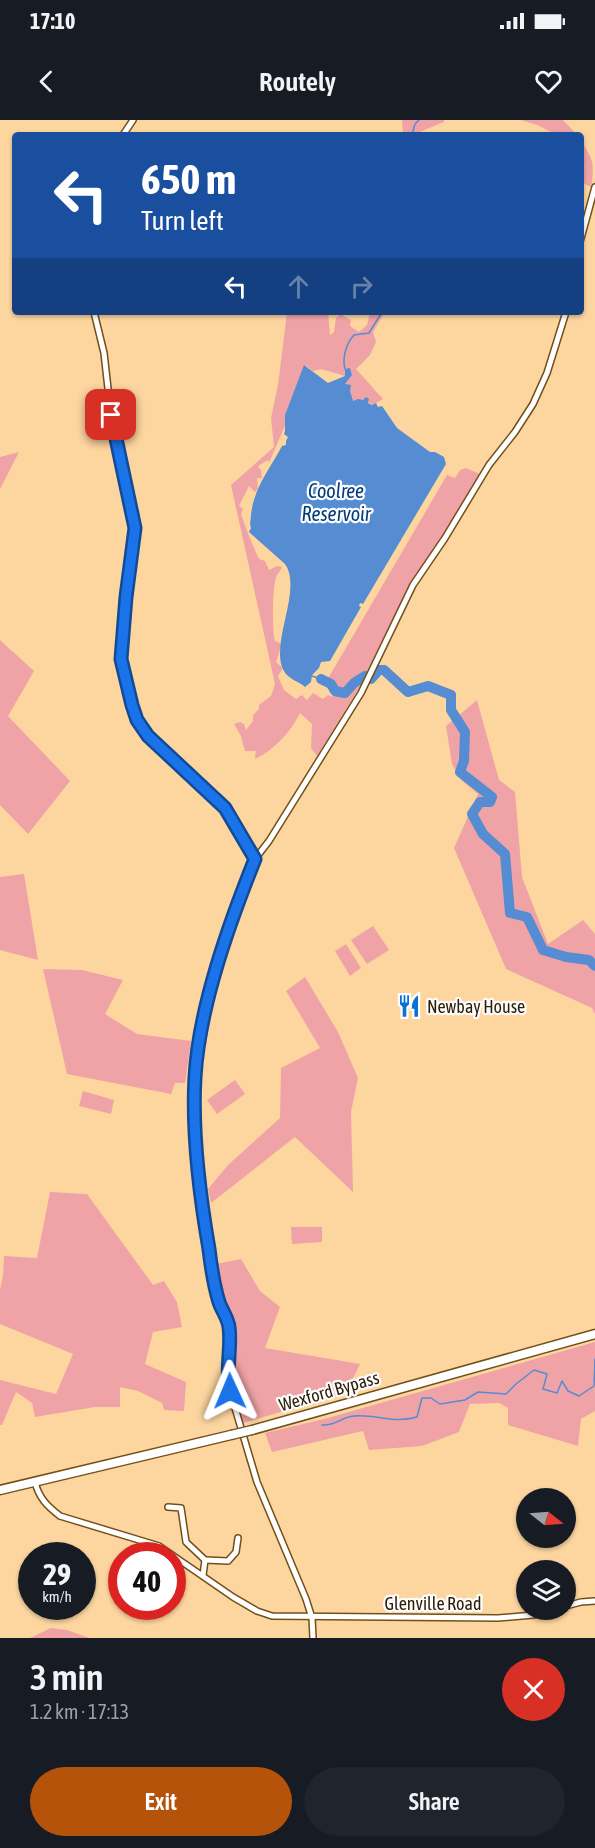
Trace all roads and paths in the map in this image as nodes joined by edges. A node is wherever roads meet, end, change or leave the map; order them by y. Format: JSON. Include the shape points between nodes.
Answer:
{"nodes":[{"id":1,"x":595,"y":187,"type":"edge"},
{"id":2,"x":584,"y":227,"type":"edge"},
{"id":3,"x":95,"y":315,"type":"edge"},
{"id":4,"x":565,"y":315,"type":"edge"},
{"id":5,"x":255,"y":859,"type":"junction"},
{"id":6,"x":595,"y":1334,"type":"edge"},
{"id":7,"x":35,"y":1482,"type":"junction"},
{"id":8,"x":0,"y":1490,"type":"edge"},
{"id":9,"x":168,"y":1507,"type":"dead end"},
{"id":10,"x":238,"y":1538,"type":"dead end"},
{"id":11,"x":205,"y":1560,"type":"junction"},
{"id":12,"x":203,"y":1575,"type":"junction"},
{"id":13,"x":595,"y":1601,"type":"edge"},
{"id":14,"x":576,"y":1604,"type":"edge"},
{"id":15,"x":516,"y":1616,"type":"edge"},
{"id":16,"x":312,"y":1618,"type":"junction"},
{"id":17,"x":313,"y":1638,"type":"edge"}],
"edges":[{"from":1,"to":2,"type":"street"},
{"from":3,"to":5,"type":"street","via":[[135,528],[121,659],[132,705],[148,736],[225,808]]},
{"from":4,"to":5,"type":"street","via":[[533,404],[413,585],[361,693]]},
{"from":5,"to":16,"type":"street","via":[[224,943],[201,1030],[195,1077],[198,1145],[209,1249],[219,1302],[229,1328],[230,1391],[257,1482]]},
{"from":6,"to":7,"type":"highway","name":"Wexford Bypass","bridge":true,"via":[[252,1430]]},
{"from":7,"to":8,"type":"highway","name":"Wexford Bypass"},
{"from":7,"to":12,"type":"street","name":"Glenville Road","via":[[46,1505],[60,1516],[159,1546]]},
{"from":9,"to":11,"type":"street","via":[[181,1508],[186,1542]]},
{"from":10,"to":11,"type":"street","via":[[236,1552],[228,1561]]},
{"from":11,"to":12,"type":"street"},
{"from":12,"to":16,"type":"street","name":"Glenville Road","via":[[257,1611],[272,1616]]},
{"from":13,"to":14,"type":"street"},
{"from":15,"to":16,"type":"street","name":"Glenville Road"},
{"from":16,"to":17,"type":"street"}]}
